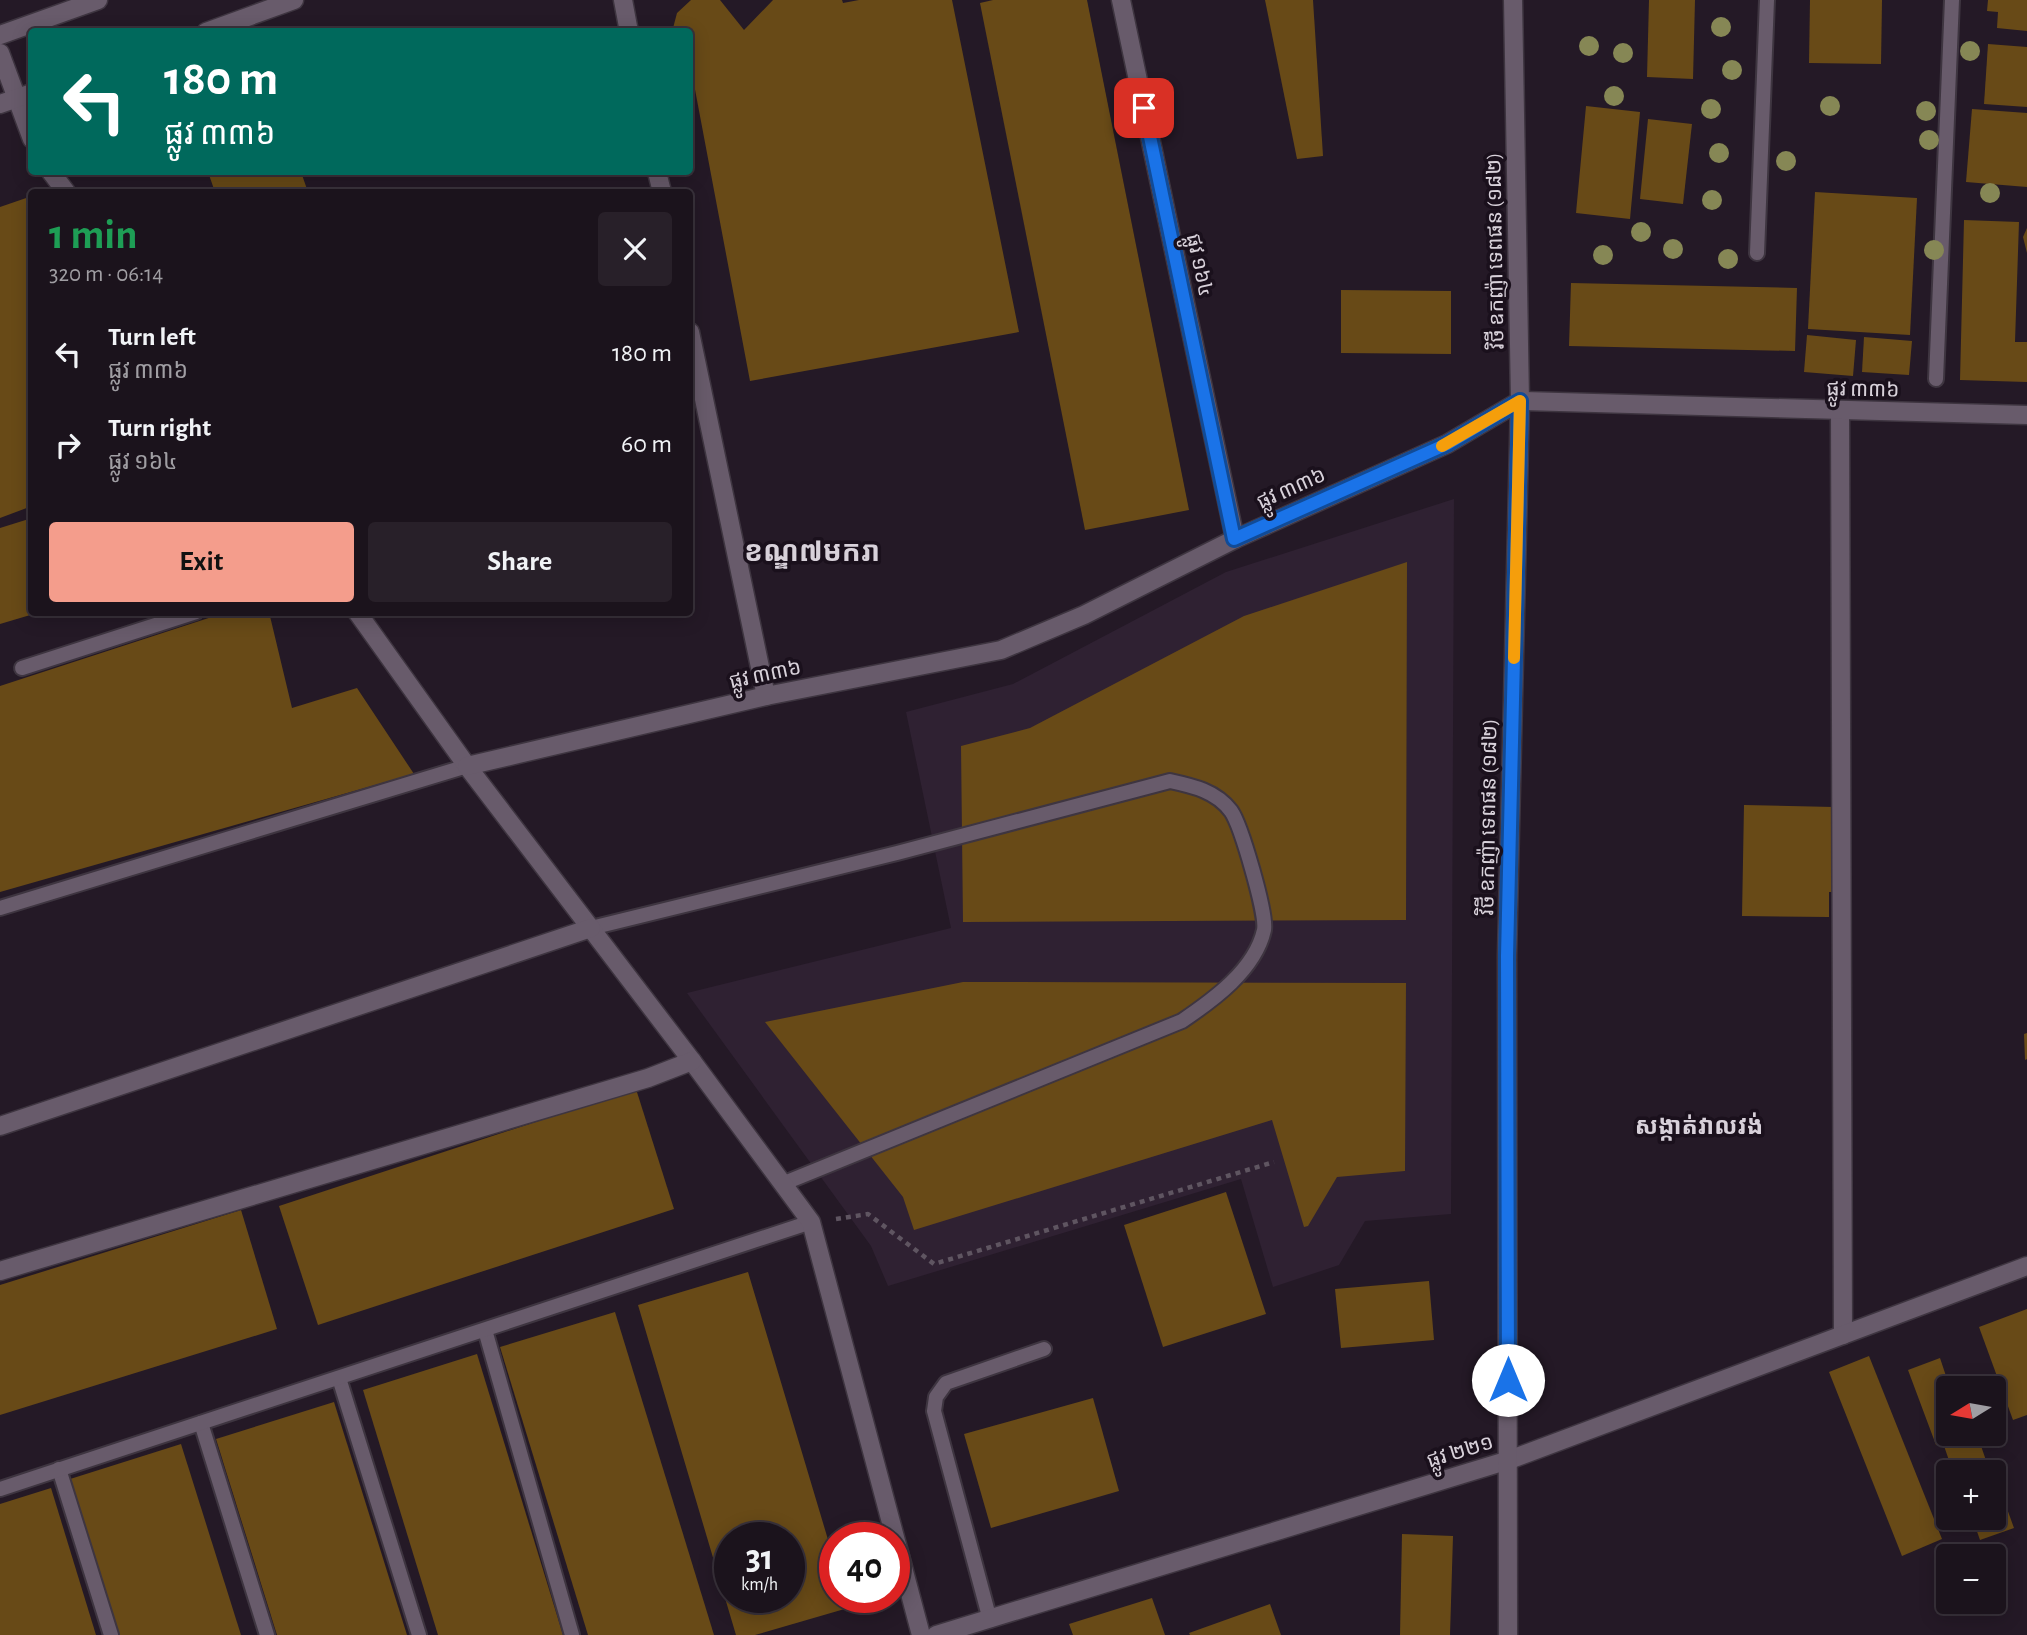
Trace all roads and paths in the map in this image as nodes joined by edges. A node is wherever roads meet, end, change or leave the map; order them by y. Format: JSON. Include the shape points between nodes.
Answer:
{"nodes":[{"id":1,"x":98,"y":0,"type":"edge"},
{"id":2,"x":295,"y":0,"type":"edge"},
{"id":3,"x":623,"y":0,"type":"edge"},
{"id":4,"x":1121,"y":0,"type":"edge"},
{"id":5,"x":1513,"y":0,"type":"edge"},
{"id":6,"x":1766,"y":0,"type":"edge"},
{"id":7,"x":1952,"y":0,"type":"edge"},
{"id":8,"x":267,"y":5,"type":"edge"},
{"id":9,"x":215,"y":28,"type":"edge"},
{"id":10,"x":628,"y":28,"type":"edge"},
{"id":11,"x":0,"y":35,"type":"edge"},
{"id":12,"x":0,"y":54,"type":"edge"},
{"id":13,"x":16,"y":98,"type":"edge"},
{"id":14,"x":28,"y":129,"type":"edge"},
{"id":15,"x":1757,"y":253,"type":"dead end"},
{"id":16,"x":693,"y":346,"type":"edge"},
{"id":17,"x":1936,"y":379,"type":"dead end"},
{"id":18,"x":1520,"y":401,"type":"junction"},
{"id":19,"x":1840,"y":412,"type":"junction"},
{"id":20,"x":2027,"y":415,"type":"edge"},
{"id":21,"x":1234,"y":539,"type":"junction"},
{"id":22,"x":184,"y":616,"type":"edge"},
{"id":23,"x":360,"y":616,"type":"edge"},
{"id":24,"x":22,"y":668,"type":"dead end"},
{"id":25,"x":766,"y":696,"type":"junction"},
{"id":26,"x":467,"y":766,"type":"junction"},
{"id":27,"x":0,"y":908,"type":"edge"},
{"id":28,"x":591,"y":928,"type":"junction"},
{"id":29,"x":692,"y":1061,"type":"junction"},
{"id":30,"x":0,"y":1126,"type":"edge"},
{"id":31,"x":1274,"y":1162,"type":"dead end"},
{"id":32,"x":782,"y":1184,"type":"junction"},
{"id":33,"x":811,"y":1223,"type":"junction"},
{"id":34,"x":2027,"y":1266,"type":"edge"},
{"id":35,"x":0,"y":1270,"type":"edge"},
{"id":36,"x":485,"y":1330,"type":"junction"},
{"id":37,"x":1843,"y":1335,"type":"junction"},
{"id":38,"x":1044,"y":1349,"type":"dead end"},
{"id":39,"x":339,"y":1378,"type":"junction"},
{"id":40,"x":201,"y":1423,"type":"junction"},
{"id":41,"x":1508,"y":1460,"type":"junction"},
{"id":42,"x":59,"y":1469,"type":"junction"},
{"id":43,"x":0,"y":1489,"type":"edge"},
{"id":44,"x":990,"y":1620,"type":"junction"},
{"id":45,"x":111,"y":1635,"type":"edge"},
{"id":46,"x":267,"y":1635,"type":"edge"},
{"id":47,"x":419,"y":1635,"type":"edge"},
{"id":48,"x":572,"y":1635,"type":"edge"},
{"id":49,"x":922,"y":1635,"type":"edge"},
{"id":50,"x":936,"y":1635,"type":"edge"},
{"id":51,"x":1508,"y":1635,"type":"edge"}],
"edges":[{"from":1,"to":11,"type":"street"},
{"from":2,"to":8,"type":"street"},
{"from":3,"to":10,"type":"street"},
{"from":4,"to":21,"type":"street","name":"ផ្លូវ ១៦៤"},
{"from":5,"to":18,"type":"street","name":"វិថី ឧកញ៉ា ទេពផន (១៨២)"},
{"from":6,"to":15,"type":"lane"},
{"from":7,"to":17,"type":"lane"},
{"from":8,"to":9,"type":"street"},
{"from":12,"to":13,"type":"street"},
{"from":13,"to":14,"type":"street"},
{"from":16,"to":25,"type":"street"},
{"from":18,"to":19,"type":"street","name":"ផ្លូវ ៣៣៦"},
{"from":18,"to":21,"type":"street","name":"ផ្លូវ ៣៣៦","via":[[1447,444]]},
{"from":18,"to":41,"type":"street","name":"វិថី ឧកញ៉ា ទេពផន (១៨២)","via":[[1507,956]]},
{"from":19,"to":20,"type":"street","name":"ផ្លូវ ៣៣៦"},
{"from":19,"to":37,"type":"street"},
{"from":21,"to":25,"type":"street","name":"ផ្លូវ ៣៣៦","via":[[1084,615],[1001,650]]},
{"from":22,"to":24,"type":"lane"},
{"from":23,"to":26,"type":"street"},
{"from":25,"to":26,"type":"street","name":"ផ្លូវ ៣៣៦"},
{"from":26,"to":27,"type":"lane"},
{"from":26,"to":28,"type":"street"},
{"from":28,"to":29,"type":"street"},
{"from":28,"to":30,"type":"street"},
{"from":28,"to":32,"type":"lane","via":[[1170,781],[1203,788],[1231,812],[1260,897],[1264,930],[1247,964],[1223,994],[1182,1021]]},
{"from":29,"to":32,"type":"street"},
{"from":29,"to":35,"type":"street","via":[[635,1082]]},
{"from":31,"to":33,"type":"path","via":[[934,1264],[868,1214]]},
{"from":32,"to":33,"type":"street"},
{"from":33,"to":36,"type":"lane"},
{"from":33,"to":49,"type":"street"},
{"from":34,"to":37,"type":"street","name":"ផ្លូវ ២២១"},
{"from":36,"to":39,"type":"lane"},
{"from":36,"to":48,"type":"lane"},
{"from":37,"to":41,"type":"street","name":"ផ្លូវ ២២១"},
{"from":38,"to":44,"type":"lane","via":[[946,1383],[936,1397],[934,1411]]},
{"from":39,"to":40,"type":"lane"},
{"from":39,"to":47,"type":"lane"},
{"from":40,"to":42,"type":"lane"},
{"from":40,"to":46,"type":"lane"},
{"from":41,"to":44,"type":"street","name":"ផ្លូវ ២២១"},
{"from":41,"to":51,"type":"street","name":"វិថី ឧកញ៉ា ទេពផន (១៨២)"},
{"from":42,"to":43,"type":"lane"},
{"from":42,"to":45,"type":"lane"},
{"from":44,"to":50,"type":"street","name":"ផ្លូវ ២២១"}]}
